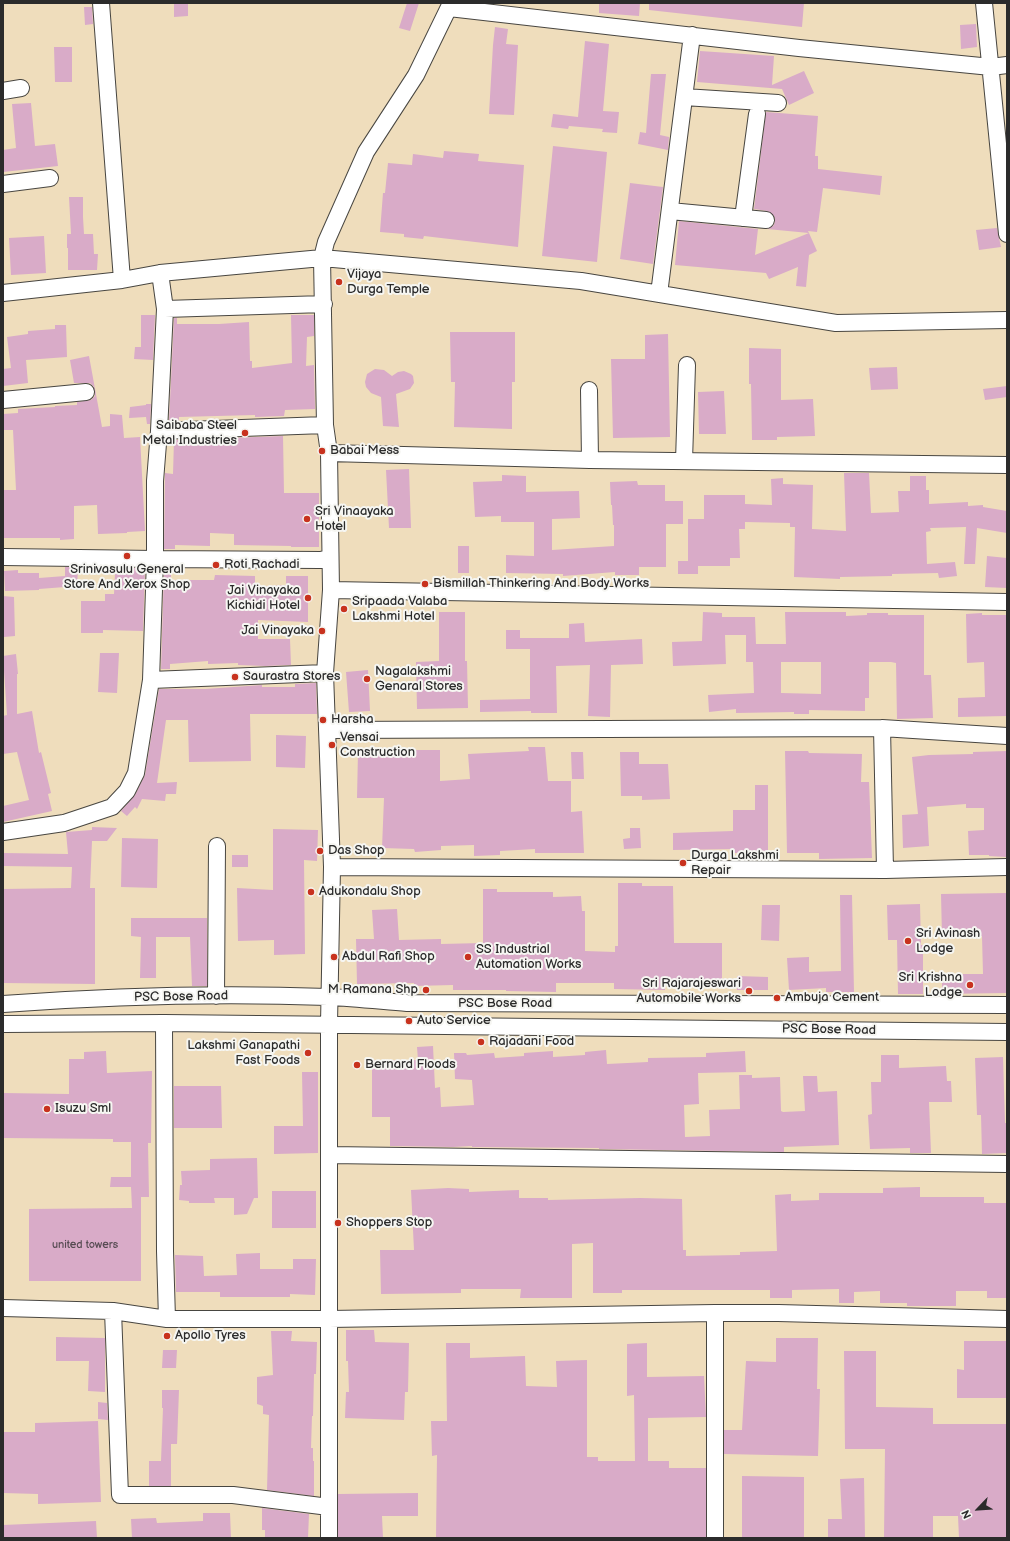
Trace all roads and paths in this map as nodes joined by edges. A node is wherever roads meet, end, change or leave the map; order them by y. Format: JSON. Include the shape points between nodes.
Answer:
{"nodes":[{"id":1,"x":101,"y":3,"type":"edge"},
{"id":2,"x":984,"y":3,"type":"edge"},
{"id":3,"x":450,"y":5,"type":"edge"},
{"id":4,"x":692,"y":35,"type":"junction"},
{"id":5,"x":1007,"y":65,"type":"edge"},
{"id":6,"x":991,"y":67,"type":"junction"},
{"id":7,"x":21,"y":88,"type":"dead end"},
{"id":8,"x":3,"y":91,"type":"edge"},
{"id":9,"x":684,"y":97,"type":"junction"},
{"id":10,"x":778,"y":103,"type":"dead end"},
{"id":11,"x":757,"y":114,"type":"dead end"},
{"id":12,"x":50,"y":178,"type":"dead end"},
{"id":13,"x":3,"y":184,"type":"edge"},
{"id":14,"x":1005,"y":191,"type":"edge"},
{"id":15,"x":670,"y":210,"type":"junction"},
{"id":16,"x":743,"y":218,"type":"junction"},
{"id":17,"x":766,"y":220,"type":"dead end"},
{"id":18,"x":1007,"y":234,"type":"edge"},
{"id":19,"x":322,"y":258,"type":"junction"},
{"id":20,"x":161,"y":278,"type":"junction"},
{"id":21,"x":122,"y":280,"type":"junction"},
{"id":22,"x":3,"y":293,"type":"edge"},
{"id":23,"x":659,"y":294,"type":"junction"},
{"id":24,"x":324,"y":304,"type":"junction"},
{"id":25,"x":165,"y":305,"type":"junction"},
{"id":26,"x":1007,"y":320,"type":"edge"},
{"id":27,"x":688,"y":365,"type":"dead end"},
{"id":28,"x":589,"y":390,"type":"dead end"},
{"id":29,"x":86,"y":392,"type":"dead end"},
{"id":30,"x":3,"y":400,"type":"edge"},
{"id":31,"x":325,"y":425,"type":"junction"},
{"id":32,"x":159,"y":431,"type":"junction"},
{"id":33,"x":329,"y":453,"type":"junction"},
{"id":34,"x":590,"y":460,"type":"junction"},
{"id":35,"x":684,"y":461,"type":"junction"},
{"id":36,"x":1007,"y":465,"type":"edge"},
{"id":37,"x":3,"y":556,"type":"edge"},
{"id":38,"x":329,"y":558,"type":"junction"},
{"id":39,"x":155,"y":559,"type":"junction"},
{"id":40,"x":330,"y":590,"type":"junction"},
{"id":41,"x":1007,"y":602,"type":"edge"},
{"id":42,"x":325,"y":673,"type":"junction"},
{"id":43,"x":151,"y":680,"type":"junction"},
{"id":44,"x":882,"y":728,"type":"junction"},
{"id":45,"x":327,"y":730,"type":"junction"},
{"id":46,"x":1007,"y":736,"type":"edge"},
{"id":47,"x":3,"y":832,"type":"edge"},
{"id":48,"x":217,"y":846,"type":"dead end"},
{"id":49,"x":332,"y":867,"type":"junction"},
{"id":50,"x":1007,"y":867,"type":"edge"},
{"id":51,"x":884,"y":870,"type":"junction"},
{"id":52,"x":216,"y":996,"type":"junction"},
{"id":53,"x":329,"y":997,"type":"junction"},
{"id":54,"x":3,"y":1004,"type":"edge"},
{"id":55,"x":1007,"y":1005,"type":"edge"},
{"id":56,"x":164,"y":1023,"type":"junction"},
{"id":57,"x":3,"y":1024,"type":"edge"},
{"id":58,"x":329,"y":1024,"type":"junction"},
{"id":59,"x":1007,"y":1032,"type":"edge"},
{"id":60,"x":329,"y":1155,"type":"junction"},
{"id":61,"x":1007,"y":1164,"type":"edge"},
{"id":62,"x":3,"y":1308,"type":"edge"},
{"id":63,"x":113,"y":1311,"type":"junction"},
{"id":64,"x":715,"y":1312,"type":"junction"},
{"id":65,"x":329,"y":1319,"type":"junction"},
{"id":66,"x":1007,"y":1319,"type":"edge"},
{"id":67,"x":168,"y":1320,"type":"junction"},
{"id":68,"x":329,"y":1507,"type":"junction"},
{"id":69,"x":329,"y":1538,"type":"edge"},
{"id":70,"x":715,"y":1538,"type":"edge"}],
"edges":[{"from":1,"to":21,"type":"street"},
{"from":2,"to":6,"type":"street"},
{"from":3,"to":4,"type":"street"},
{"from":3,"to":19,"type":"street","via":[[416,75],[366,152],[326,242]]},
{"from":4,"to":6,"type":"street"},
{"from":4,"to":9,"type":"street"},
{"from":5,"to":6,"type":"street"},
{"from":6,"to":14,"type":"street"},
{"from":7,"to":8,"type":"street"},
{"from":9,"to":10,"type":"street"},
{"from":9,"to":15,"type":"street"},
{"from":11,"to":16,"type":"street"},
{"from":12,"to":13,"type":"street"},
{"from":14,"to":18,"type":"street"},
{"from":15,"to":16,"type":"street"},
{"from":15,"to":23,"type":"street"},
{"from":16,"to":17,"type":"street"},
{"from":19,"to":20,"type":"street"},
{"from":19,"to":23,"type":"street","via":[[581,281]]},
{"from":19,"to":24,"type":"street"},
{"from":20,"to":21,"type":"street"},
{"from":20,"to":25,"type":"street"},
{"from":21,"to":22,"type":"street"},
{"from":23,"to":26,"type":"street","via":[[836,323]]},
{"from":24,"to":25,"type":"street"},
{"from":24,"to":31,"type":"street"},
{"from":25,"to":32,"type":"street"},
{"from":27,"to":35,"type":"street"},
{"from":28,"to":34,"type":"street"},
{"from":29,"to":30,"type":"street"},
{"from":31,"to":32,"type":"street"},
{"from":31,"to":33,"type":"street"},
{"from":32,"to":39,"type":"street","via":[[155,492]]},
{"from":33,"to":34,"type":"street"},
{"from":33,"to":38,"type":"street"},
{"from":34,"to":35,"type":"street"},
{"from":35,"to":36,"type":"street"},
{"from":37,"to":39,"type":"street"},
{"from":38,"to":39,"type":"street"},
{"from":38,"to":40,"type":"street"},
{"from":39,"to":43,"type":"street"},
{"from":40,"to":41,"type":"street"},
{"from":40,"to":42,"type":"street"},
{"from":42,"to":43,"type":"street"},
{"from":42,"to":45,"type":"street"},
{"from":43,"to":47,"type":"street","via":[[136,774],[127,791],[112,807],[64,823]]},
{"from":44,"to":45,"type":"street"},
{"from":44,"to":46,"type":"street"},
{"from":44,"to":51,"type":"street"},
{"from":45,"to":49,"type":"street"},
{"from":48,"to":52,"type":"street"},
{"from":49,"to":51,"type":"street"},
{"from":49,"to":53,"type":"street"},
{"from":50,"to":51,"type":"street"},
{"from":52,"to":53,"type":"street","name":"PSC Bose Road"},
{"from":52,"to":54,"type":"street","name":"PSC Bose Road","via":[[90,998]]},
{"from":53,"to":55,"type":"street","name":"PSC Bose Road","via":[[415,1004]]},
{"from":53,"to":58,"type":"street"},
{"from":56,"to":57,"type":"street","name":"PSC Bose Road"},
{"from":56,"to":58,"type":"street","name":"PSC Bose Road"},
{"from":56,"to":67,"type":"street","via":[[165,1251]]},
{"from":58,"to":59,"type":"street","name":"PSC Bose Road"},
{"from":58,"to":60,"type":"street"},
{"from":60,"to":61,"type":"street"},
{"from":60,"to":65,"type":"street"},
{"from":62,"to":63,"type":"street"},
{"from":63,"to":67,"type":"street"},
{"from":63,"to":68,"type":"street","via":[[120,1495],[233,1495]]},
{"from":64,"to":65,"type":"street"},
{"from":64,"to":66,"type":"street"},
{"from":64,"to":70,"type":"street"},
{"from":65,"to":67,"type":"street"},
{"from":65,"to":68,"type":"street"},
{"from":68,"to":69,"type":"street"}]}
